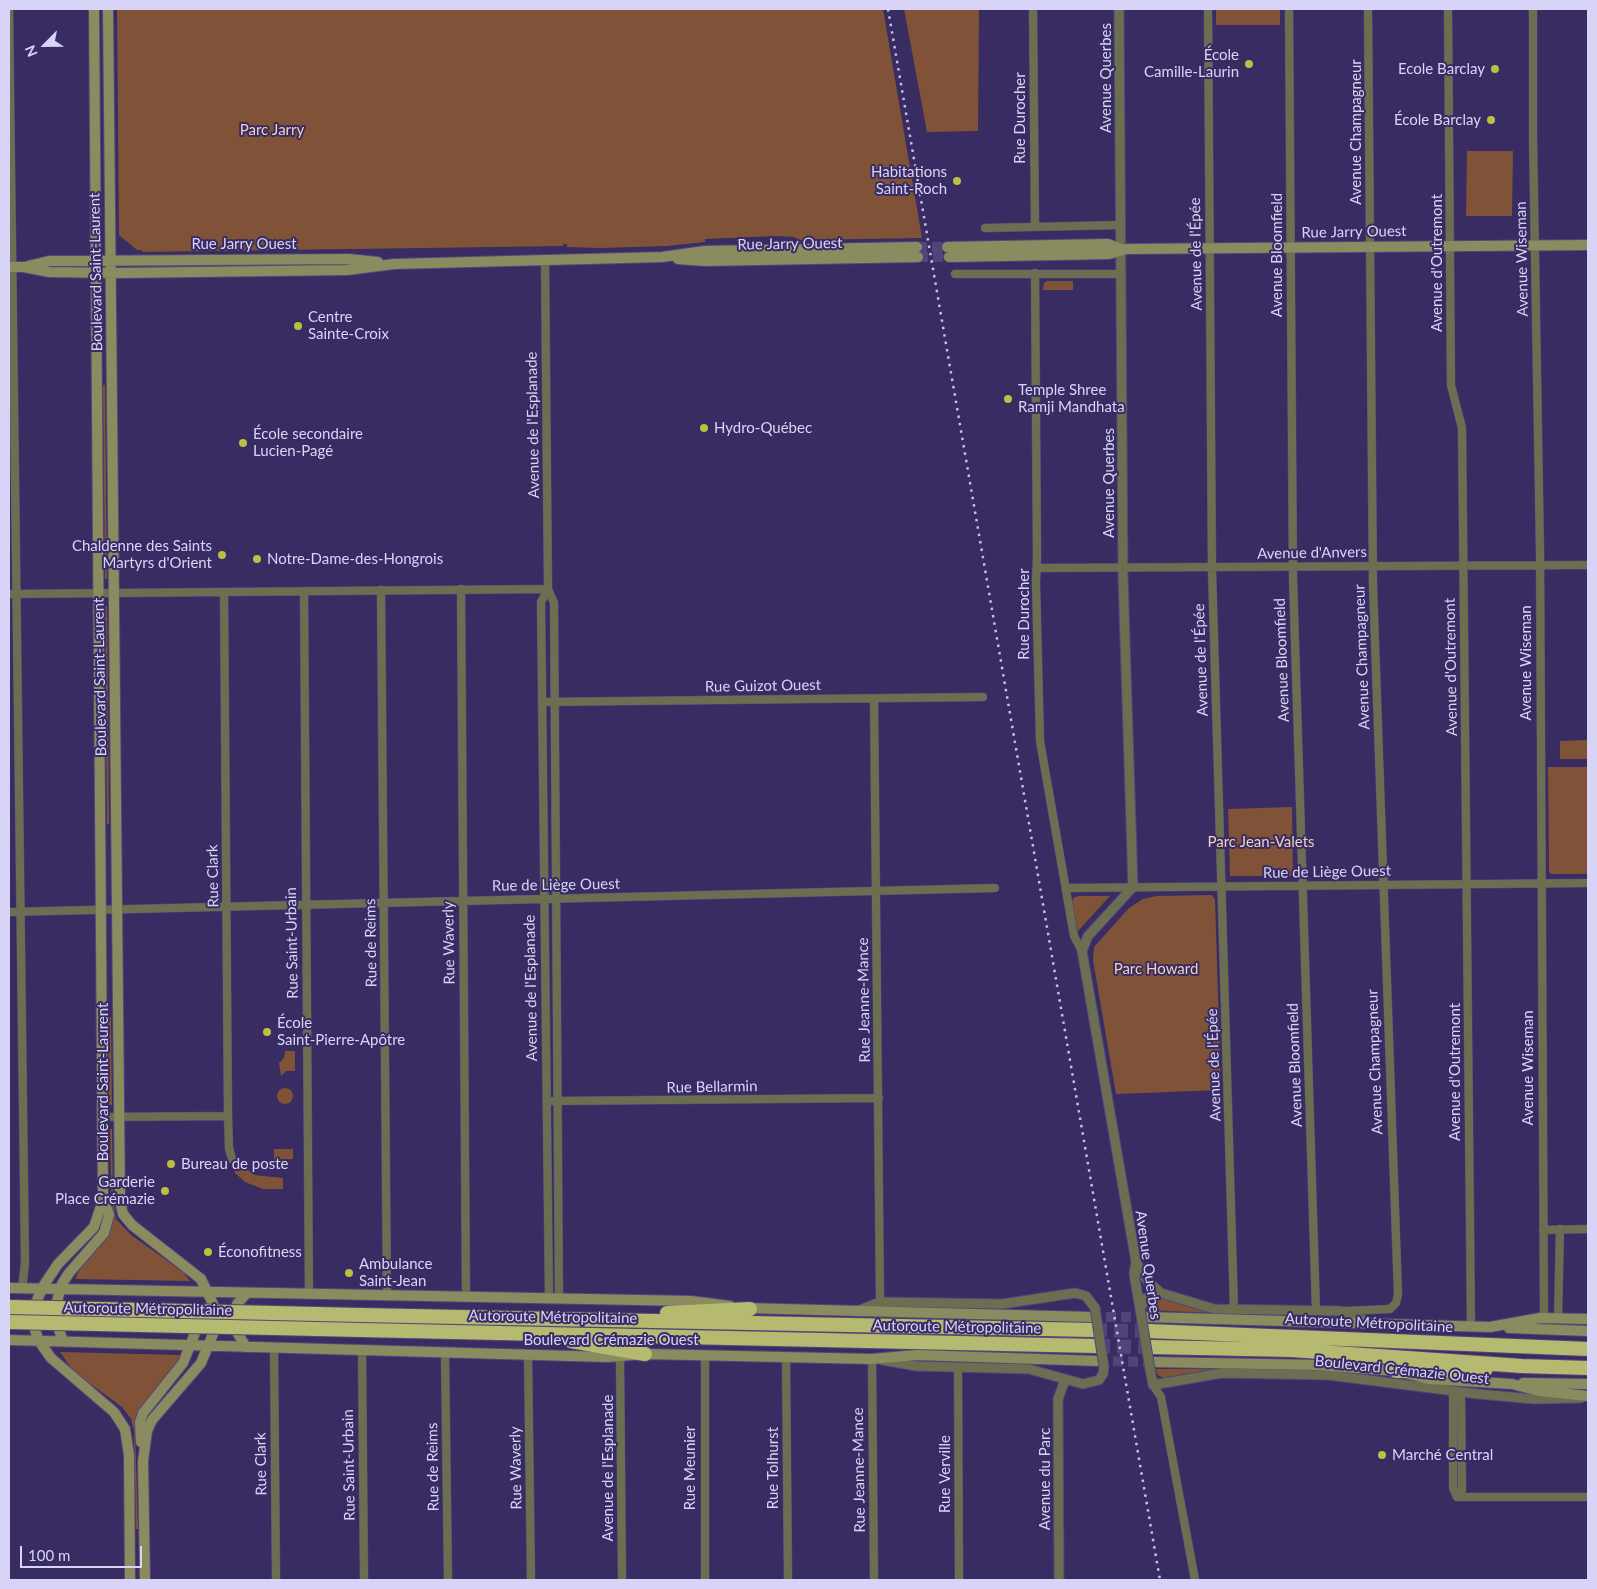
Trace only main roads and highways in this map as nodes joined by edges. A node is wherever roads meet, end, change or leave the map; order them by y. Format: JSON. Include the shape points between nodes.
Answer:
{"nodes":[{"id":1,"x":94,"y":9,"type":"edge"},
{"id":2,"x":108,"y":9,"type":"edge"},
{"id":3,"x":1588,"y":245,"type":"edge"},
{"id":4,"x":918,"y":252,"type":"tunnel mouth"},
{"id":5,"x":948,"y":252,"type":"tunnel mouth"},
{"id":6,"x":95,"y":260,"type":"junction"},
{"id":7,"x":111,"y":260,"type":"junction"},
{"id":8,"x":394,"y":264,"type":"junction"},
{"id":9,"x":11,"y":267,"type":"edge"},
{"id":10,"x":24,"y":267,"type":"junction"},
{"id":11,"x":95,"y":272,"type":"junction"},
{"id":12,"x":111,"y":272,"type":"junction"},
{"id":13,"x":103,"y":1200,"type":"junction"},
{"id":14,"x":9,"y":1288,"type":"edge"},
{"id":15,"x":41,"y":1289,"type":"junction"},
{"id":16,"x":60,"y":1290,"type":"junction"},
{"id":17,"x":190,"y":1293,"type":"junction"},
{"id":18,"x":210,"y":1293,"type":"junction"},
{"id":19,"x":246,"y":1294,"type":"junction"},
{"id":20,"x":37,"y":1300,"type":"dead end"},
{"id":21,"x":57,"y":1301,"type":"dead end"},
{"id":22,"x":194,"y":1304,"type":"dead end"},
{"id":23,"x":213,"y":1304,"type":"dead end"},
{"id":24,"x":236,"y":1304,"type":"dead end"},
{"id":25,"x":9,"y":1307,"type":"edge"},
{"id":26,"x":750,"y":1309,"type":"junction"},
{"id":27,"x":1093,"y":1318,"type":"joint"},
{"id":28,"x":566,"y":1319,"type":"junction"},
{"id":29,"x":1145,"y":1319,"type":"joint"},
{"id":30,"x":1588,"y":1319,"type":"edge"},
{"id":31,"x":9,"y":1322,"type":"edge"},
{"id":32,"x":1490,"y":1327,"type":"junction"},
{"id":33,"x":35,"y":1330,"type":"dead end"},
{"id":34,"x":1588,"y":1331,"type":"edge"},
{"id":35,"x":195,"y":1333,"type":"dead end"},
{"id":36,"x":516,"y":1333,"type":"junction"},
{"id":37,"x":214,"y":1334,"type":"dead end"},
{"id":38,"x":238,"y":1334,"type":"dead end"},
{"id":39,"x":9,"y":1340,"type":"edge"},
{"id":40,"x":39,"y":1341,"type":"junction"},
{"id":41,"x":191,"y":1345,"type":"junction"},
{"id":42,"x":210,"y":1346,"type":"junction"},
{"id":43,"x":1096,"y":1346,"type":"tunnel mouth"},
{"id":44,"x":246,"y":1347,"type":"junction"},
{"id":45,"x":1151,"y":1348,"type":"tunnel mouth"},
{"id":46,"x":1588,"y":1348,"type":"edge"},
{"id":47,"x":645,"y":1354,"type":"junction"},
{"id":48,"x":1101,"y":1364,"type":"tunnel mouth"},
{"id":49,"x":1152,"y":1365,"type":"tunnel mouth"},
{"id":50,"x":1522,"y":1366,"type":"junction"},
{"id":51,"x":1588,"y":1368,"type":"edge"},
{"id":52,"x":1396,"y":1371,"type":"junction"},
{"id":53,"x":1512,"y":1384,"type":"junction"},
{"id":54,"x":1588,"y":1384,"type":"edge"},
{"id":55,"x":1588,"y":1397,"type":"edge"},
{"id":56,"x":143,"y":1461,"type":"junction"},
{"id":57,"x":130,"y":1580,"type":"edge"},
{"id":58,"x":145,"y":1580,"type":"edge"}],
"edges":[{"from":1,"to":6,"type":"main road","name":"Boulevard Saint-Laurent"},
{"from":2,"to":7,"type":"main road","name":"Boulevard Saint-Laurent"},
{"from":3,"to":5,"type":"main road","name":"Rue Jarry Ouest","via":[[1121,249],[1108,244]]},
{"from":4,"to":8,"type":"main road","name":"Rue Jarry Ouest","via":[[705,261],[662,257]]},
{"from":6,"to":7,"type":"main road","name":"Rue Jarry Ouest"},
{"from":6,"to":10,"type":"main road","name":"Rue Jarry Ouest","via":[[49,261]]},
{"from":6,"to":11,"type":"main road","name":"Boulevard Saint-Laurent"},
{"from":7,"to":8,"type":"main road","name":"Rue Jarry Ouest","via":[[348,259]]},
{"from":7,"to":12,"type":"main road","name":"Boulevard Saint-Laurent"},
{"from":8,"to":12,"type":"main road","name":"Rue Jarry Ouest","via":[[347,270]]},
{"from":9,"to":10,"type":"main road"},
{"from":10,"to":11,"type":"main road","name":"Rue Jarry Ouest","via":[[49,272]]},
{"from":11,"to":12,"type":"main road","name":"Rue Jarry Ouest"},
{"from":11,"to":13,"type":"main road","name":"Boulevard Saint-Laurent"},
{"from":12,"to":18,"type":"main road","name":"Boulevard Saint-Laurent","via":[[119,1195],[123,1214],[137,1230],[198,1276]]},
{"from":13,"to":15,"type":"main road","name":"Boulevard Saint-Laurent","via":[[94,1227],[58,1264]]},
{"from":13,"to":16,"type":"main road","via":[[109,1215],[104,1233],[72,1270]]},
{"from":14,"to":15,"type":"main road"},
{"from":15,"to":16,"type":"main road"},
{"from":15,"to":20,"type":"main road","name":"Boulevard Saint-Laurent"},
{"from":16,"to":17,"type":"main road"},
{"from":16,"to":21,"type":"main road"},
{"from":17,"to":18,"type":"main road"},
{"from":17,"to":22,"type":"main road"},
{"from":18,"to":19,"type":"main road"},
{"from":18,"to":23,"type":"main road","name":"Boulevard Saint-Laurent"},
{"from":19,"to":24,"type":"main road"},
{"from":19,"to":26,"type":"main road","via":[[701,1301]]},
{"from":25,"to":28,"type":"highway","name":"Autoroute Métropolitaine","bridge":true},
{"from":26,"to":27,"type":"main road"},
{"from":26,"to":28,"type":"highway"},
{"from":27,"to":28,"type":"highway","name":"Autoroute Métropolitaine"},
{"from":29,"to":32,"type":"main road"},
{"from":29,"to":46,"type":"highway","name":"Autoroute Métropolitaine"},
{"from":30,"to":32,"type":"main road","via":[[1544,1318]]},
{"from":31,"to":36,"type":"highway","name":"Autoroute Métropolitaine","bridge":true},
{"from":32,"to":34,"type":"main road"},
{"from":33,"to":40,"type":"main road"},
{"from":35,"to":41,"type":"main road"},
{"from":36,"to":43,"type":"highway","name":"Autoroute Métropolitaine"},
{"from":36,"to":47,"type":"highway"},
{"from":37,"to":42,"type":"main road"},
{"from":38,"to":44,"type":"main road"},
{"from":39,"to":40,"type":"main road","name":"Boulevard Crémazie Ouest"},
{"from":40,"to":41,"type":"main road","name":"Boulevard Crémazie Ouest","via":[[61,1335],[123,1343]]},
{"from":40,"to":57,"type":"main road","via":[[51,1358],[114,1412],[125,1429],[129,1455]]},
{"from":41,"to":42,"type":"main road","name":"Boulevard Crémazie Ouest"},
{"from":41,"to":56,"type":"main road","via":[[180,1368],[143,1413],[140,1422]]},
{"from":42,"to":44,"type":"main road","name":"Boulevard Crémazie Ouest"},
{"from":42,"to":56,"type":"main road","via":[[201,1363],[151,1422]]},
{"from":44,"to":47,"type":"main road","name":"Boulevard Crémazie Ouest","via":[[445,1353]]},
{"from":45,"to":50,"type":"highway","name":"Autoroute Métropolitaine","via":[[1292,1350]]},
{"from":47,"to":48,"type":"main road","name":"Boulevard Crémazie Ouest","via":[[872,1359],[916,1355]]},
{"from":49,"to":52,"type":"main road","name":"Boulevard Crémazie Ouest","via":[[1310,1364]]},
{"from":50,"to":51,"type":"highway","name":"Autoroute Métropolitaine"},
{"from":50,"to":52,"type":"highway","via":[[1462,1371]]},
{"from":52,"to":53,"type":"main road","name":"Boulevard Crémazie Ouest","via":[[1429,1379]]},
{"from":53,"to":54,"type":"main road"},
{"from":53,"to":55,"type":"main road","name":"Boulevard Crémazie Ouest"},
{"from":56,"to":58,"type":"main road"}]}
